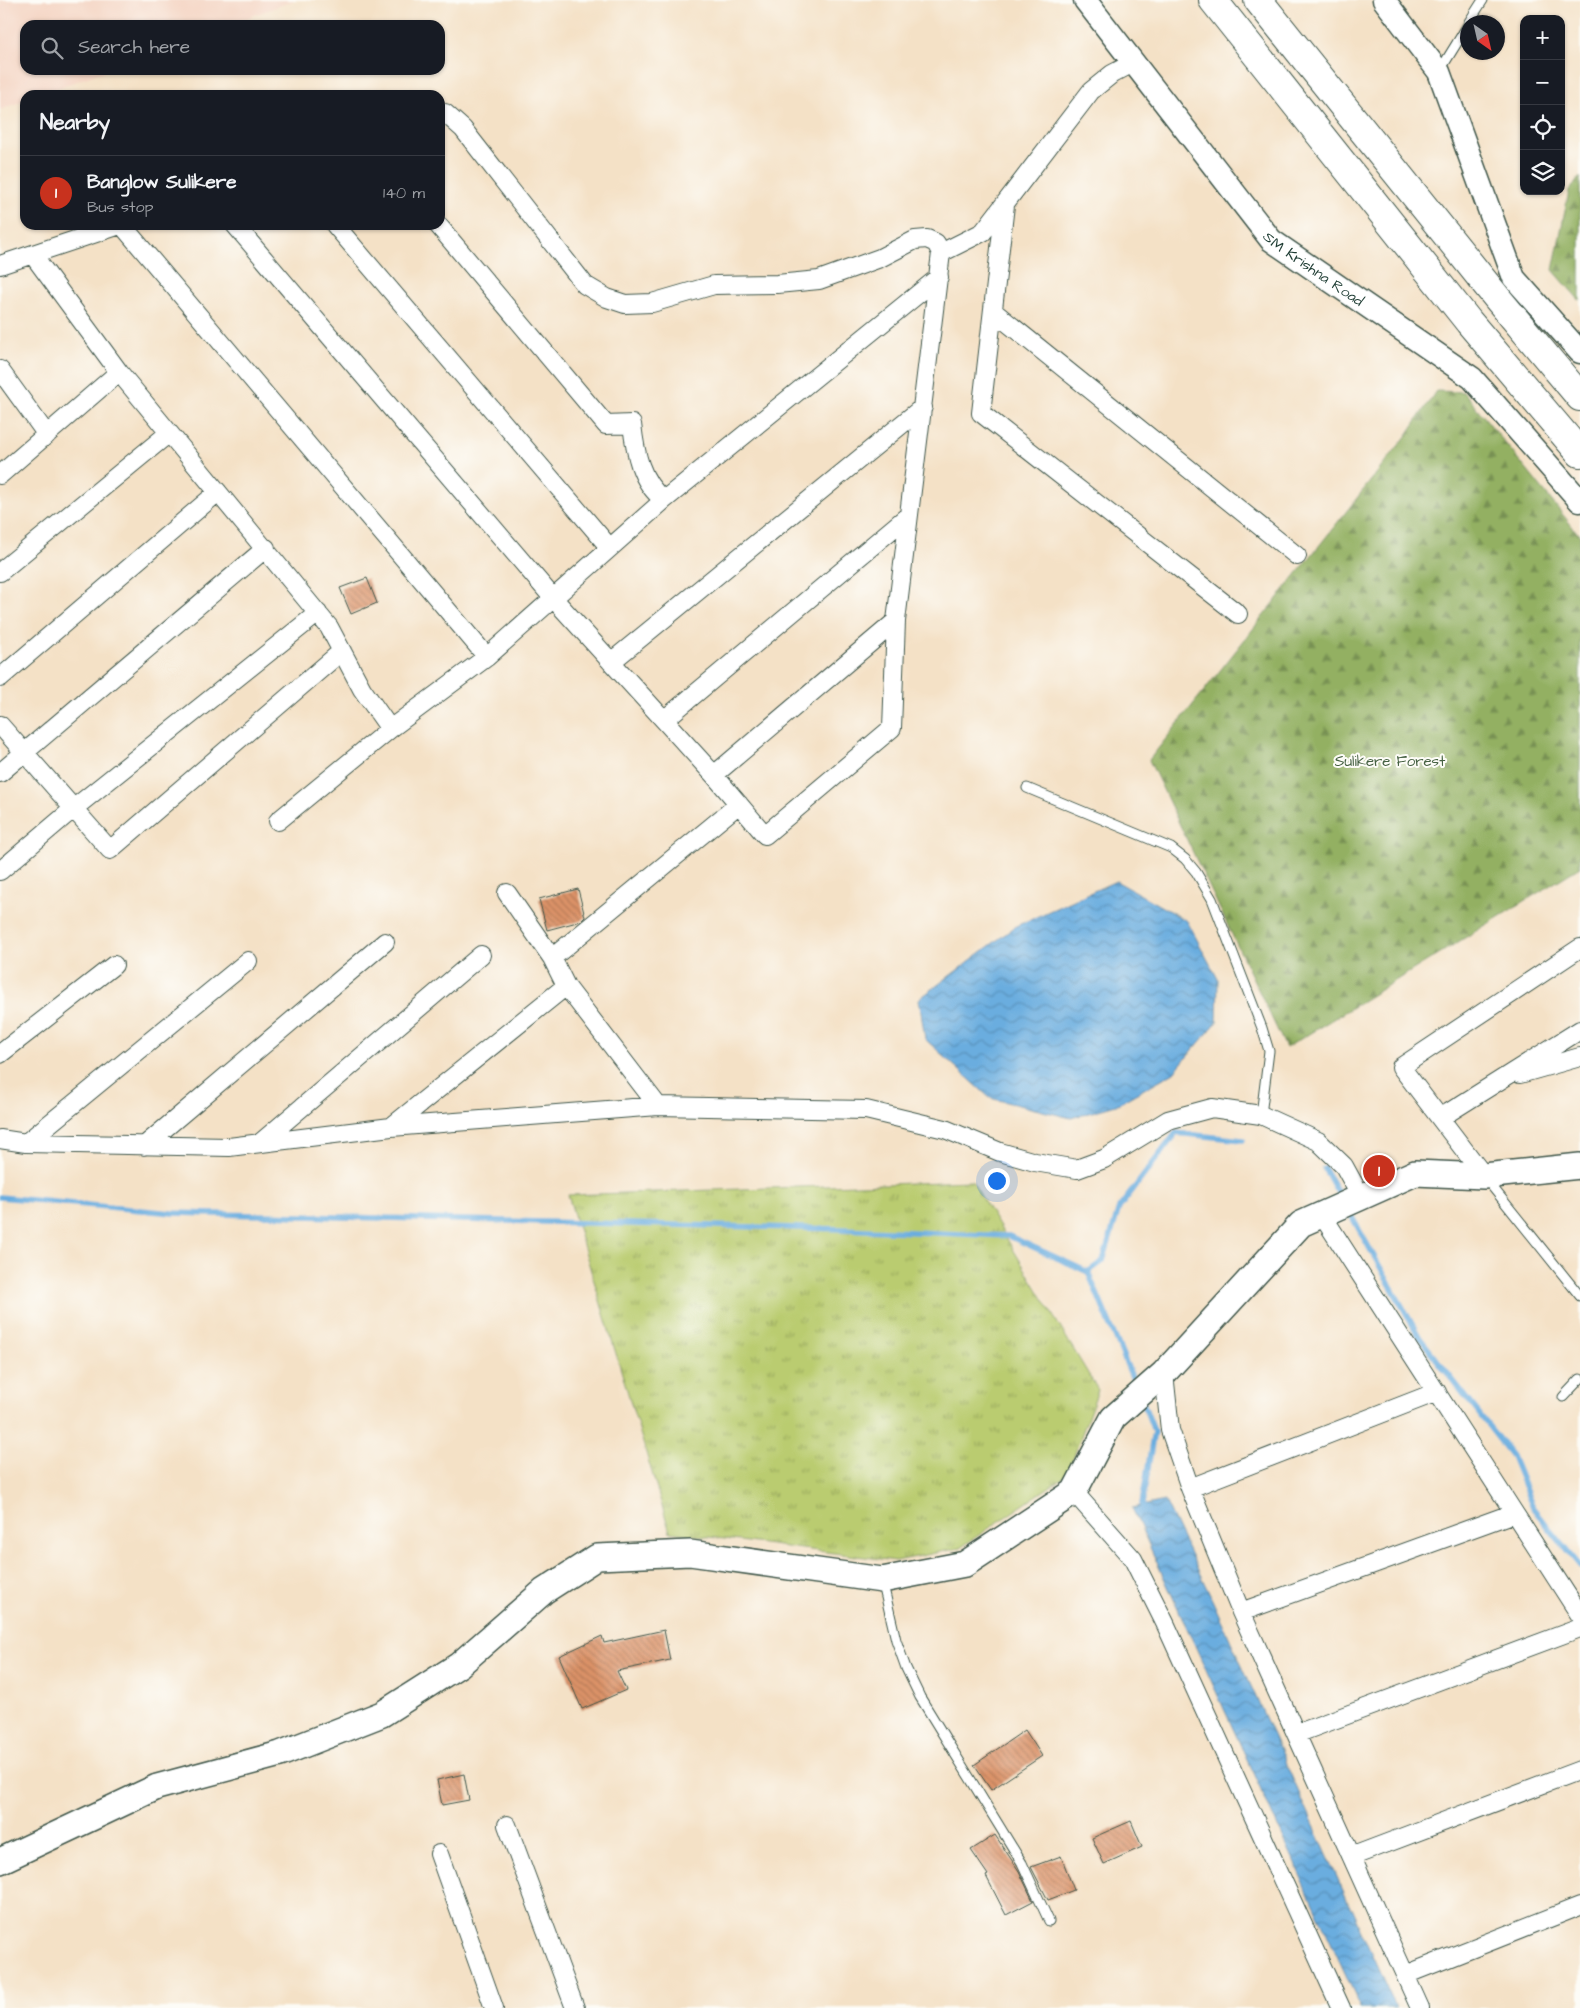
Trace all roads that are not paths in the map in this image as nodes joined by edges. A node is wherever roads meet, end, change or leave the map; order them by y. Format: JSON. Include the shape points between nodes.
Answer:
{"nodes":[{"id":1,"x":1085,"y":0,"type":"edge"},
{"id":2,"x":1213,"y":0,"type":"edge"},
{"id":3,"x":1258,"y":0,"type":"edge"},
{"id":4,"x":1384,"y":0,"type":"edge"},
{"id":5,"x":1483,"y":0,"type":"edge"},
{"id":6,"x":1474,"y":15,"type":"edge"},
{"id":7,"x":1460,"y":37,"type":"edge"},
{"id":8,"x":1133,"y":63,"type":"junction"},
{"id":9,"x":1439,"y":72,"type":"junction"},
{"id":10,"x":445,"y":113,"type":"edge"},
{"id":11,"x":1005,"y":205,"type":"junction"},
{"id":12,"x":106,"y":230,"type":"edge"},
{"id":13,"x":125,"y":230,"type":"edge"},
{"id":14,"x":239,"y":230,"type":"edge"},
{"id":15,"x":339,"y":230,"type":"edge"},
{"id":16,"x":442,"y":230,"type":"edge"},
{"id":17,"x":941,"y":253,"type":"junction"},
{"id":18,"x":33,"y":255,"type":"junction"},
{"id":19,"x":0,"y":265,"type":"edge"},
{"id":20,"x":939,"y":277,"type":"junction"},
{"id":21,"x":993,"y":311,"type":"junction"},
{"id":22,"x":1580,"y":352,"type":"edge"},
{"id":23,"x":0,"y":370,"type":"edge"},
{"id":24,"x":119,"y":372,"type":"junction"},
{"id":25,"x":1580,"y":397,"type":"edge"},
{"id":26,"x":923,"y":407,"type":"junction"},
{"id":27,"x":169,"y":433,"type":"junction"},
{"id":28,"x":47,"y":435,"type":"junction"},
{"id":29,"x":1580,"y":452,"type":"edge"},
{"id":30,"x":0,"y":475,"type":"edge"},
{"id":31,"x":218,"y":492,"type":"junction"},
{"id":32,"x":664,"y":500,"type":"junction"},
{"id":33,"x":1580,"y":501,"type":"edge"},
{"id":34,"x":909,"y":515,"type":"junction"},
{"id":35,"x":266,"y":548,"type":"junction"},
{"id":36,"x":610,"y":548,"type":"junction"},
{"id":37,"x":1298,"y":556,"type":"dead end"},
{"id":38,"x":0,"y":572,"type":"edge"},
{"id":39,"x":553,"y":598,"type":"junction"},
{"id":40,"x":318,"y":613,"type":"junction"},
{"id":41,"x":1238,"y":614,"type":"dead end"},
{"id":42,"x":896,"y":621,"type":"junction"},
{"id":43,"x":342,"y":651,"type":"junction"},
{"id":44,"x":487,"y":657,"type":"junction"},
{"id":45,"x":611,"y":662,"type":"junction"},
{"id":46,"x":0,"y":678,"type":"edge"},
{"id":47,"x":664,"y":720,"type":"junction"},
{"id":48,"x":0,"y":725,"type":"edge"},
{"id":49,"x":390,"y":729,"type":"junction"},
{"id":50,"x":23,"y":754,"type":"junction"},
{"id":51,"x":0,"y":773,"type":"edge"},
{"id":52,"x":714,"y":775,"type":"junction"},
{"id":53,"x":1027,"y":788,"type":"dead end"},
{"id":54,"x":739,"y":804,"type":"junction"},
{"id":55,"x":73,"y":809,"type":"junction"},
{"id":56,"x":278,"y":822,"type":"dead end"},
{"id":57,"x":0,"y":871,"type":"edge"},
{"id":58,"x":507,"y":893,"type":"dead end"},
{"id":59,"x":385,"y":942,"type":"dead end"},
{"id":60,"x":1580,"y":948,"type":"edge"},
{"id":61,"x":481,"y":955,"type":"dead end"},
{"id":62,"x":552,"y":958,"type":"junction"},
{"id":63,"x":248,"y":961,"type":"dead end"},
{"id":64,"x":114,"y":965,"type":"dead end"},
{"id":65,"x":566,"y":986,"type":"junction"},
{"id":66,"x":1580,"y":1030,"type":"edge"},
{"id":67,"x":0,"y":1054,"type":"edge"},
{"id":68,"x":1580,"y":1057,"type":"edge"},
{"id":69,"x":1502,"y":1079,"type":"junction"},
{"id":70,"x":658,"y":1106,"type":"junction"},
{"id":71,"x":1261,"y":1115,"type":"junction"},
{"id":72,"x":1440,"y":1118,"type":"junction"},
{"id":73,"x":392,"y":1127,"type":"junction"},
{"id":74,"x":0,"y":1139,"type":"edge"},
{"id":75,"x":26,"y":1143,"type":"junction"},
{"id":76,"x":260,"y":1143,"type":"junction"},
{"id":77,"x":144,"y":1146,"type":"junction"},
{"id":78,"x":1580,"y":1166,"type":"edge"},
{"id":79,"x":1484,"y":1176,"type":"junction"},
{"id":80,"x":1361,"y":1197,"type":"junction"},
{"id":81,"x":1322,"y":1215,"type":"junction"},
{"id":82,"x":1580,"y":1296,"type":"edge"},
{"id":83,"x":1164,"y":1373,"type":"junction"},
{"id":84,"x":1580,"y":1379,"type":"edge"},
{"id":85,"x":1437,"y":1392,"type":"junction"},
{"id":86,"x":1563,"y":1397,"type":"dead end"},
{"id":87,"x":1190,"y":1488,"type":"junction"},
{"id":88,"x":1074,"y":1492,"type":"junction"},
{"id":89,"x":1514,"y":1513,"type":"junction"},
{"id":90,"x":882,"y":1580,"type":"junction"},
{"id":91,"x":1240,"y":1612,"type":"junction"},
{"id":92,"x":1580,"y":1615,"type":"edge"},
{"id":93,"x":1580,"y":1628,"type":"edge"},
{"id":94,"x":1296,"y":1734,"type":"junction"},
{"id":95,"x":1580,"y":1770,"type":"edge"},
{"id":96,"x":507,"y":1825,"type":"dead end"},
{"id":97,"x":439,"y":1854,"type":"dead end"},
{"id":98,"x":1352,"y":1856,"type":"junction"},
{"id":99,"x":0,"y":1861,"type":"edge"},
{"id":100,"x":1580,"y":1906,"type":"edge"},
{"id":101,"x":1049,"y":1921,"type":"dead end"},
{"id":102,"x":1406,"y":1975,"type":"junction"},
{"id":103,"x":494,"y":2008,"type":"edge"},
{"id":104,"x":576,"y":2008,"type":"edge"},
{"id":105,"x":1341,"y":2008,"type":"edge"},
{"id":106,"x":1420,"y":2008,"type":"edge"}],
"edges":[{"from":1,"to":8,"type":"street","name":"SM Krishna Road"},
{"from":2,"to":29,"type":"highway","via":[[1470,322]]},
{"from":3,"to":25,"type":"highway"},
{"from":4,"to":9,"type":"street"},
{"from":5,"to":6,"type":"lane"},
{"from":7,"to":9,"type":"lane"},
{"from":8,"to":11,"type":"street","via":[[1112,74],[1092,91]]},
{"from":8,"to":33,"type":"street","name":"SM Krishna Road","via":[[1271,240],[1472,378]]},
{"from":9,"to":22,"type":"street","via":[[1514,278]]},
{"from":10,"to":17,"type":"street","via":[[463,129],[586,285],[625,304],[652,303],[726,283],[777,284],[818,280],[880,258],[915,240],[927,239],[936,244]]},
{"from":11,"to":17,"type":"street","via":[[983,232]]},
{"from":11,"to":21,"type":"street"},
{"from":12,"to":18,"type":"street"},
{"from":13,"to":44,"type":"street"},
{"from":14,"to":39,"type":"street"},
{"from":15,"to":36,"type":"street"},
{"from":16,"to":32,"type":"street","via":[[606,425],[632,424],[635,452],[643,472],[654,492]]},
{"from":17,"to":20,"type":"street"},
{"from":18,"to":19,"type":"street"},
{"from":18,"to":24,"type":"street"},
{"from":20,"to":26,"type":"street"},
{"from":20,"to":32,"type":"street"},
{"from":21,"to":37,"type":"street"},
{"from":21,"to":41,"type":"street","via":[[981,413]]},
{"from":23,"to":28,"type":"street"},
{"from":24,"to":27,"type":"street"},
{"from":24,"to":28,"type":"street"},
{"from":26,"to":34,"type":"street"},
{"from":26,"to":45,"type":"street"},
{"from":27,"to":31,"type":"street"},
{"from":27,"to":38,"type":"street"},
{"from":28,"to":30,"type":"street"},
{"from":31,"to":35,"type":"street"},
{"from":31,"to":46,"type":"street"},
{"from":32,"to":36,"type":"street"},
{"from":34,"to":42,"type":"street"},
{"from":34,"to":47,"type":"street"},
{"from":35,"to":40,"type":"street"},
{"from":35,"to":50,"type":"street"},
{"from":36,"to":39,"type":"street"},
{"from":39,"to":44,"type":"street"},
{"from":39,"to":45,"type":"street"},
{"from":40,"to":43,"type":"street"},
{"from":40,"to":55,"type":"street"},
{"from":42,"to":52,"type":"street"},
{"from":42,"to":54,"type":"street","via":[[892,728],[765,835]]},
{"from":43,"to":49,"type":"street"},
{"from":43,"to":55,"type":"street","via":[[110,850]]},
{"from":44,"to":49,"type":"street"},
{"from":45,"to":47,"type":"street"},
{"from":47,"to":52,"type":"street"},
{"from":48,"to":50,"type":"street"},
{"from":49,"to":56,"type":"street"},
{"from":50,"to":51,"type":"street"},
{"from":50,"to":55,"type":"street"},
{"from":52,"to":54,"type":"street"},
{"from":53,"to":71,"type":"lane","via":[[1170,848],[1196,872],[1212,899],[1269,1051]]},
{"from":54,"to":62,"type":"street"},
{"from":55,"to":57,"type":"street"},
{"from":58,"to":62,"type":"street"},
{"from":59,"to":77,"type":"street"},
{"from":60,"to":72,"type":"street","via":[[1401,1067]]},
{"from":61,"to":76,"type":"street"},
{"from":62,"to":65,"type":"street"},
{"from":63,"to":75,"type":"street"},
{"from":64,"to":67,"type":"street"},
{"from":65,"to":70,"type":"street"},
{"from":65,"to":73,"type":"street"},
{"from":66,"to":69,"type":"street"},
{"from":68,"to":69,"type":"street"},
{"from":69,"to":72,"type":"street"},
{"from":70,"to":71,"type":"street","via":[[866,1110],[945,1129],[1000,1152],[1035,1162],[1077,1169],[1104,1159],[1168,1120],[1212,1108]]},
{"from":70,"to":73,"type":"street"},
{"from":71,"to":80,"type":"street","via":[[1318,1141],[1344,1166]]},
{"from":72,"to":79,"type":"street"},
{"from":73,"to":76,"type":"street"},
{"from":74,"to":75,"type":"street"},
{"from":75,"to":77,"type":"street"},
{"from":76,"to":77,"type":"street","via":[[229,1147]]},
{"from":78,"to":79,"type":"main road"},
{"from":79,"to":80,"type":"main road","via":[[1414,1173]]},
{"from":79,"to":82,"type":"lane"},
{"from":80,"to":81,"type":"main road"},
{"from":81,"to":83,"type":"main road","via":[[1301,1224]]},
{"from":81,"to":85,"type":"street"},
{"from":83,"to":87,"type":"street","via":[[1170,1430]]},
{"from":83,"to":88,"type":"main road","via":[[1113,1418]]},
{"from":84,"to":86,"type":"lane"},
{"from":85,"to":87,"type":"street"},
{"from":85,"to":89,"type":"street"},
{"from":87,"to":91,"type":"street"},
{"from":88,"to":90,"type":"main road","via":[[965,1564]]},
{"from":88,"to":105,"type":"street","via":[[1133,1559]]},
{"from":89,"to":91,"type":"street"},
{"from":89,"to":92,"type":"street"},
{"from":90,"to":99,"type":"main road","via":[[690,1553],[597,1557],[544,1590],[459,1665],[382,1714],[280,1754],[157,1787]]},
{"from":90,"to":101,"type":"lane","via":[[896,1640],[920,1697],[1022,1863]]},
{"from":91,"to":94,"type":"street"},
{"from":93,"to":94,"type":"street"},
{"from":94,"to":98,"type":"street"},
{"from":95,"to":98,"type":"street"},
{"from":96,"to":104,"type":"street"},
{"from":97,"to":103,"type":"street"},
{"from":98,"to":102,"type":"street"},
{"from":100,"to":102,"type":"street"},
{"from":102,"to":106,"type":"street"}]}
